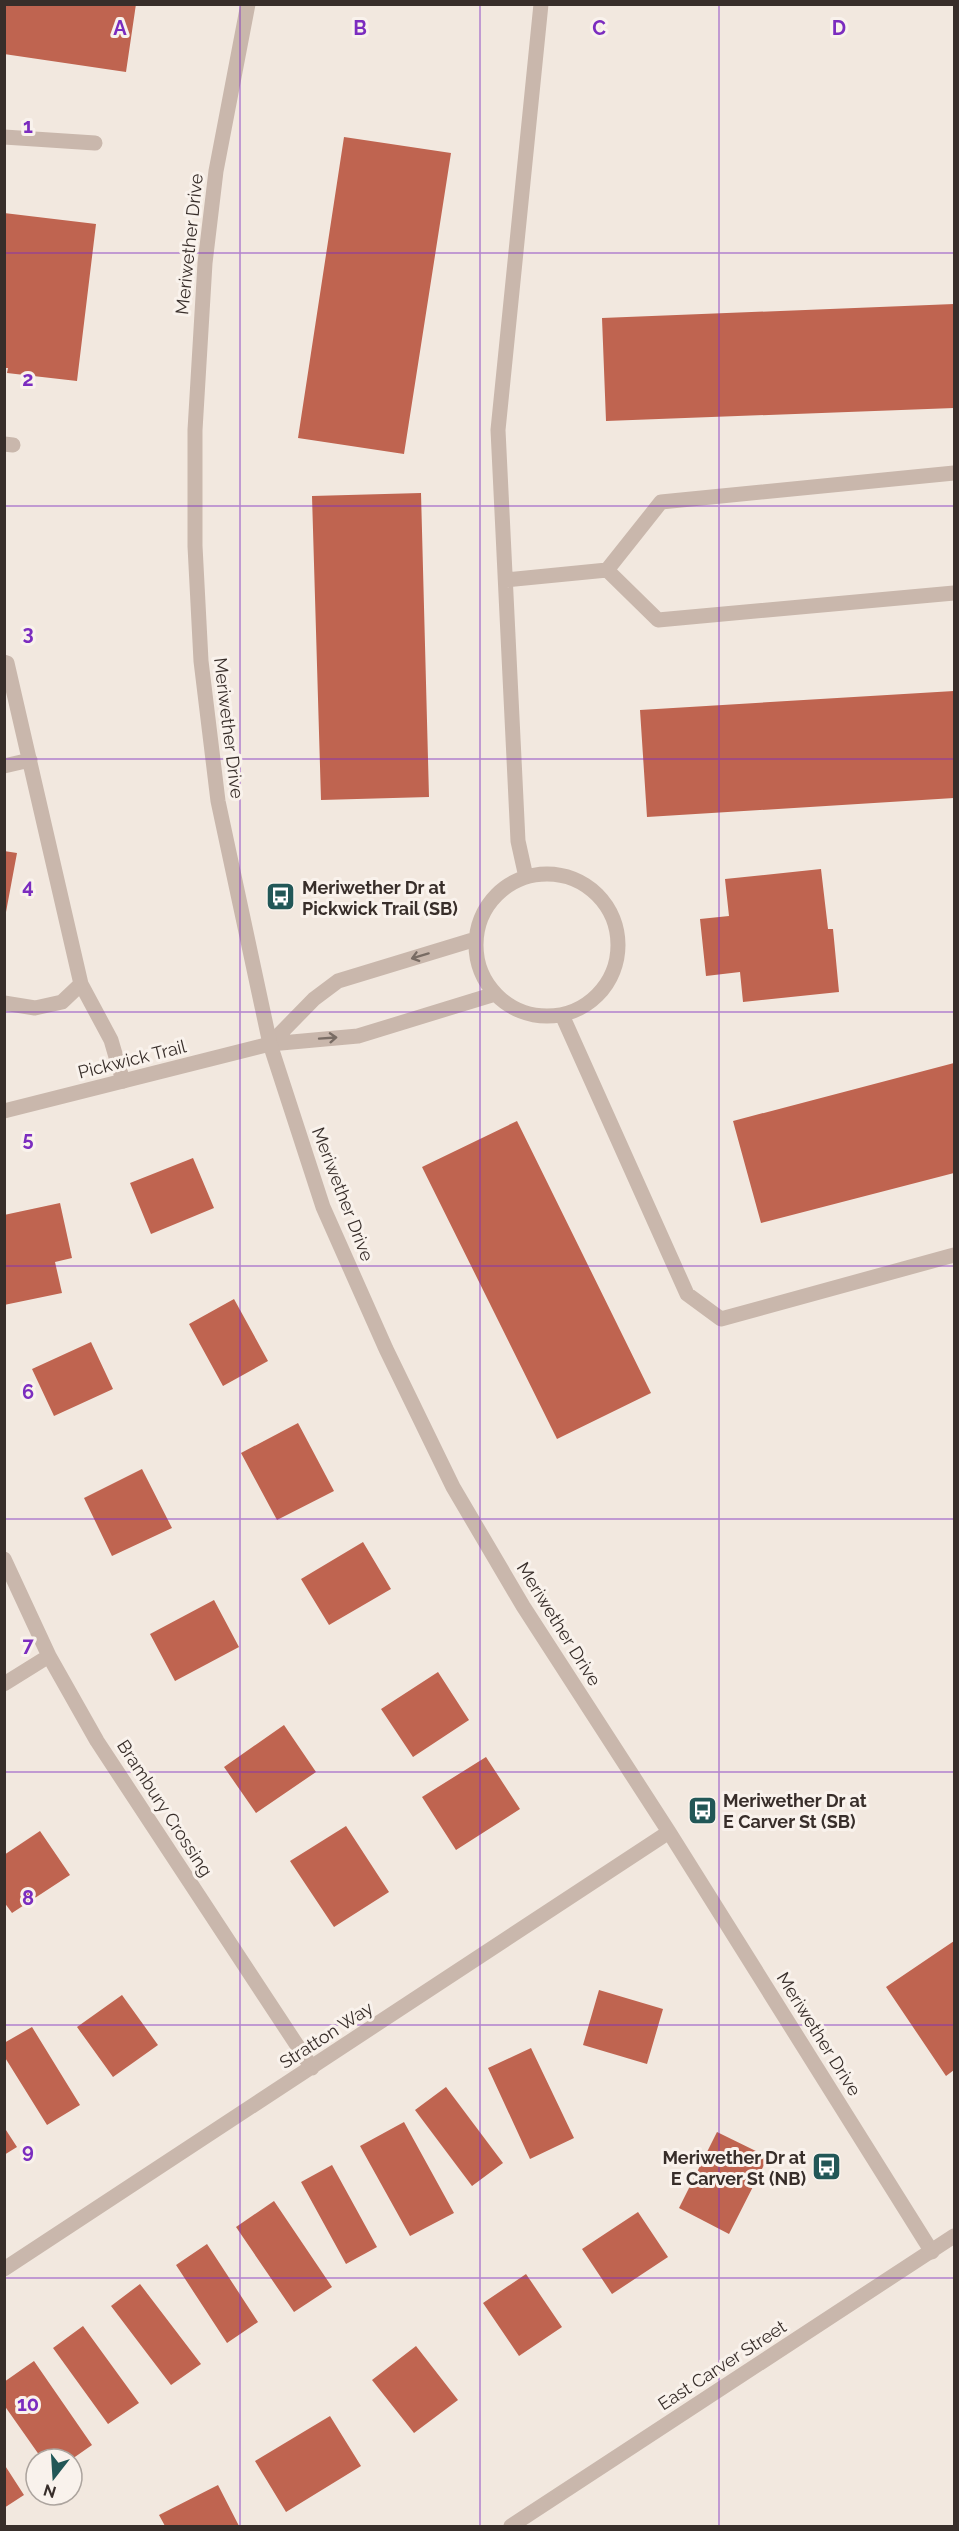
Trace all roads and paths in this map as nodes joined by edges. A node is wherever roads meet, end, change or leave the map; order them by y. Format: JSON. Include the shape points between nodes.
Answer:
{"nodes":[{"id":1,"x":249,"y":4,"type":"edge"},
{"id":2,"x":541,"y":4,"type":"edge"},
{"id":3,"x":4,"y":136,"type":"edge"},
{"id":4,"x":95,"y":143,"type":"dead end"},
{"id":5,"x":954,"y":474,"type":"edge"},
{"id":6,"x":607,"y":570,"type":"junction"},
{"id":7,"x":506,"y":580,"type":"junction"},
{"id":8,"x":954,"y":593,"type":"edge"},
{"id":9,"x":4,"y":662,"type":"edge"},
{"id":10,"x":30,"y":760,"type":"junction"},
{"id":11,"x":4,"y":766,"type":"edge"},
{"id":12,"x":526,"y":877,"type":"junction"},
{"id":13,"x":476,"y":939,"type":"junction"},
{"id":14,"x":81,"y":984,"type":"junction"},
{"id":15,"x":495,"y":994,"type":"junction"},
{"id":16,"x":4,"y":1003,"type":"edge"},
{"id":17,"x":562,"y":1015,"type":"junction"},
{"id":18,"x":270,"y":1044,"type":"junction"},
{"id":19,"x":123,"y":1081,"type":"junction"},
{"id":20,"x":4,"y":1111,"type":"edge"},
{"id":21,"x":954,"y":1255,"type":"edge"},
{"id":22,"x":4,"y":1559,"type":"edge"},
{"id":23,"x":50,"y":1656,"type":"junction"},
{"id":24,"x":4,"y":1684,"type":"edge"},
{"id":25,"x":669,"y":1832,"type":"junction"},
{"id":26,"x":312,"y":2068,"type":"junction"},
{"id":27,"x":954,"y":2236,"type":"edge"},
{"id":28,"x":932,"y":2252,"type":"junction"},
{"id":29,"x":4,"y":2269,"type":"edge"},
{"id":30,"x":511,"y":2526,"type":"edge"}],
"edges":[{"from":1,"to":18,"type":"street","name":"Meriwether Drive","via":[[216,171],[205,263],[195,430],[195,546],[201,661],[218,801]]},
{"from":2,"to":7,"type":"street","via":[[498,430]]},
{"from":3,"to":4,"type":"street"},
{"from":5,"to":6,"type":"street","via":[[661,502]]},
{"from":6,"to":7,"type":"street"},
{"from":6,"to":8,"type":"street","via":[[658,620]]},
{"from":7,"to":12,"type":"street","via":[[518,840]]},
{"from":9,"to":10,"type":"street","via":[[8,663]]},
{"from":10,"to":11,"type":"street"},
{"from":10,"to":14,"type":"street"},
{"from":12,"to":13,"type":"street","via":[[491,900],[480,919]]},
{"from":12,"to":17,"type":"street","via":[[549,873],[572,878],[592,889],[607,905],[616,927],[619,950],[614,973],[601,992],[583,1007]]},
{"from":13,"to":15,"type":"street","via":[[477,959]]},
{"from":13,"to":18,"type":"street","one_way":true,"via":[[338,981],[314,999]]},
{"from":14,"to":16,"type":"street","via":[[62,1002],[34,1008]]},
{"from":14,"to":19,"type":"street","via":[[111,1040]]},
{"from":15,"to":17,"type":"street","via":[[515,1008],[538,1016]]},
{"from":18,"to":15,"type":"street","name":"Pickwick Trail","one_way":true,"via":[[358,1036]]},
{"from":17,"to":21,"type":"street","via":[[687,1294],[721,1319]]},
{"from":18,"to":19,"type":"street","name":"Pickwick Trail"},
{"from":18,"to":25,"type":"street","name":"Meriwether Drive","via":[[323,1207],[453,1487],[523,1606]]},
{"from":19,"to":20,"type":"street","name":"Pickwick Trail"},
{"from":22,"to":23,"type":"street","name":"Brambury Crossing"},
{"from":23,"to":24,"type":"street"},
{"from":23,"to":26,"type":"street","name":"Brambury Crossing","via":[[97,1742]]},
{"from":25,"to":26,"type":"street","name":"Stratton Way"},
{"from":25,"to":28,"type":"street","name":"Meriwether Drive"},
{"from":26,"to":29,"type":"street","name":"Stratton Way"},
{"from":27,"to":28,"type":"street","name":"East Carver Street"},
{"from":28,"to":30,"type":"street","name":"East Carver Street"}]}
